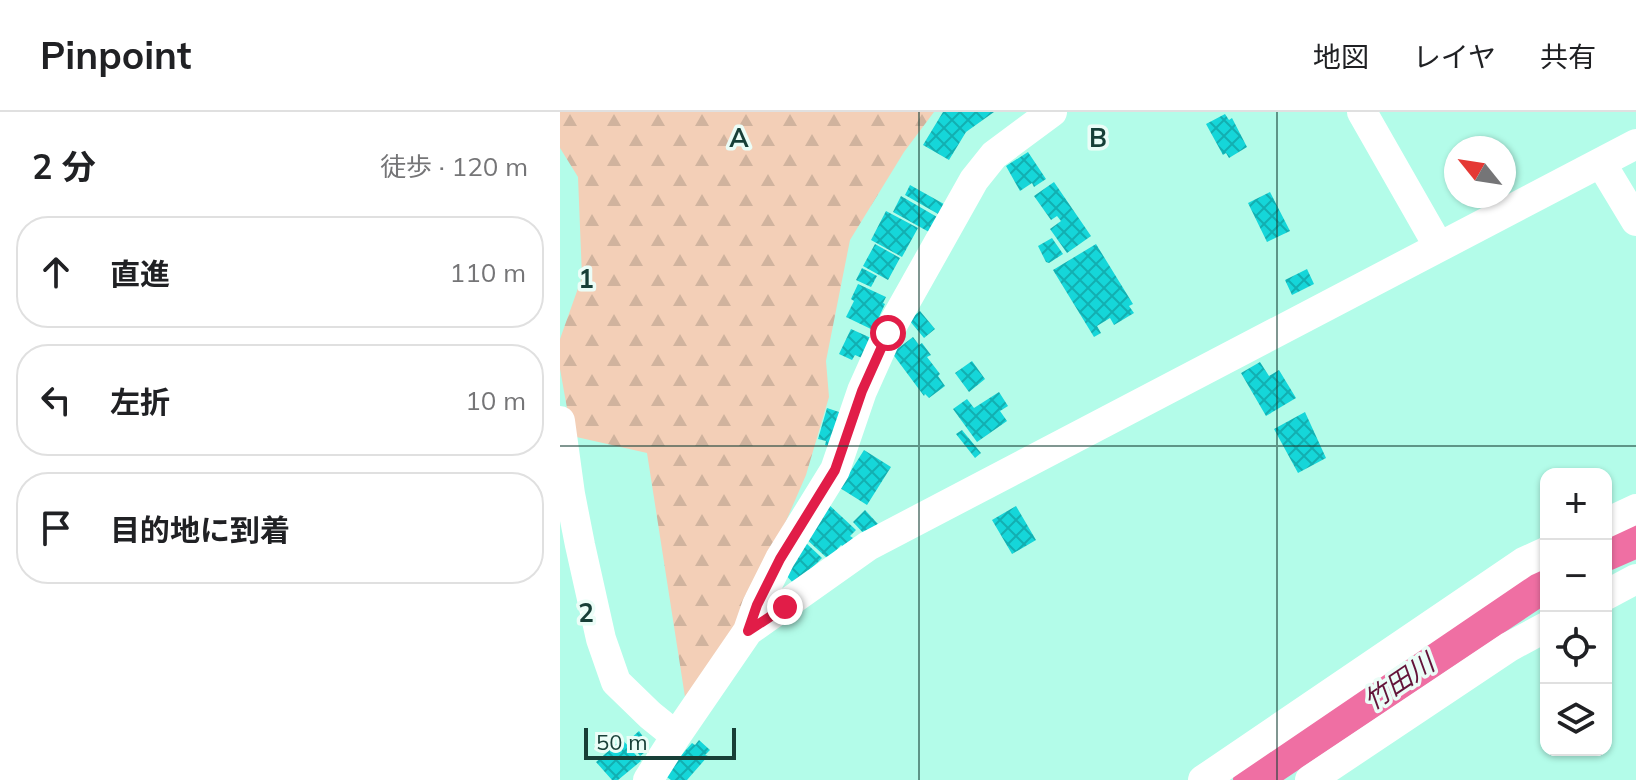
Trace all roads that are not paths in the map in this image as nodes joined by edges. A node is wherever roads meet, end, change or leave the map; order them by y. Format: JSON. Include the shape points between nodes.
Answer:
{"nodes":[{"id":1,"x":1052,"y":112,"type":"edge"},
{"id":2,"x":1362,"y":112,"type":"edge"},
{"id":3,"x":1636,"y":144,"type":"edge"},
{"id":4,"x":1601,"y":163,"type":"junction"},
{"id":5,"x":1636,"y":221,"type":"edge"},
{"id":6,"x":1439,"y":247,"type":"junction"},
{"id":7,"x":560,"y":421,"type":"edge"},
{"id":8,"x":1636,"y":509,"type":"edge"},
{"id":9,"x":1612,"y":520,"type":"edge"},
{"id":10,"x":1540,"y":555,"type":"edge"},
{"id":11,"x":1636,"y":579,"type":"edge"},
{"id":12,"x":1612,"y":592,"type":"edge"},
{"id":13,"x":1540,"y":630,"type":"edge"},
{"id":14,"x":748,"y":631,"type":"junction"},
{"id":15,"x":676,"y":736,"type":"junction"},
{"id":16,"x":648,"y":780,"type":"edge"},
{"id":17,"x":1203,"y":780,"type":"edge"},
{"id":18,"x":1310,"y":780,"type":"edge"}],
"edges":[{"from":1,"to":14,"type":"street","via":[[994,155],[974,180],[888,333],[835,470],[780,559]]},
{"from":2,"to":6,"type":"street"},
{"from":3,"to":4,"type":"street"},
{"from":4,"to":5,"type":"street"},
{"from":4,"to":6,"type":"street"},
{"from":6,"to":14,"type":"street","via":[[868,546]]},
{"from":7,"to":15,"type":"street","via":[[580,545],[616,682]]},
{"from":8,"to":9,"type":"street"},
{"from":10,"to":17,"type":"street"},
{"from":11,"to":12,"type":"street"},
{"from":13,"to":18,"type":"street"},
{"from":14,"to":15,"type":"street"},
{"from":15,"to":16,"type":"street"}]}
